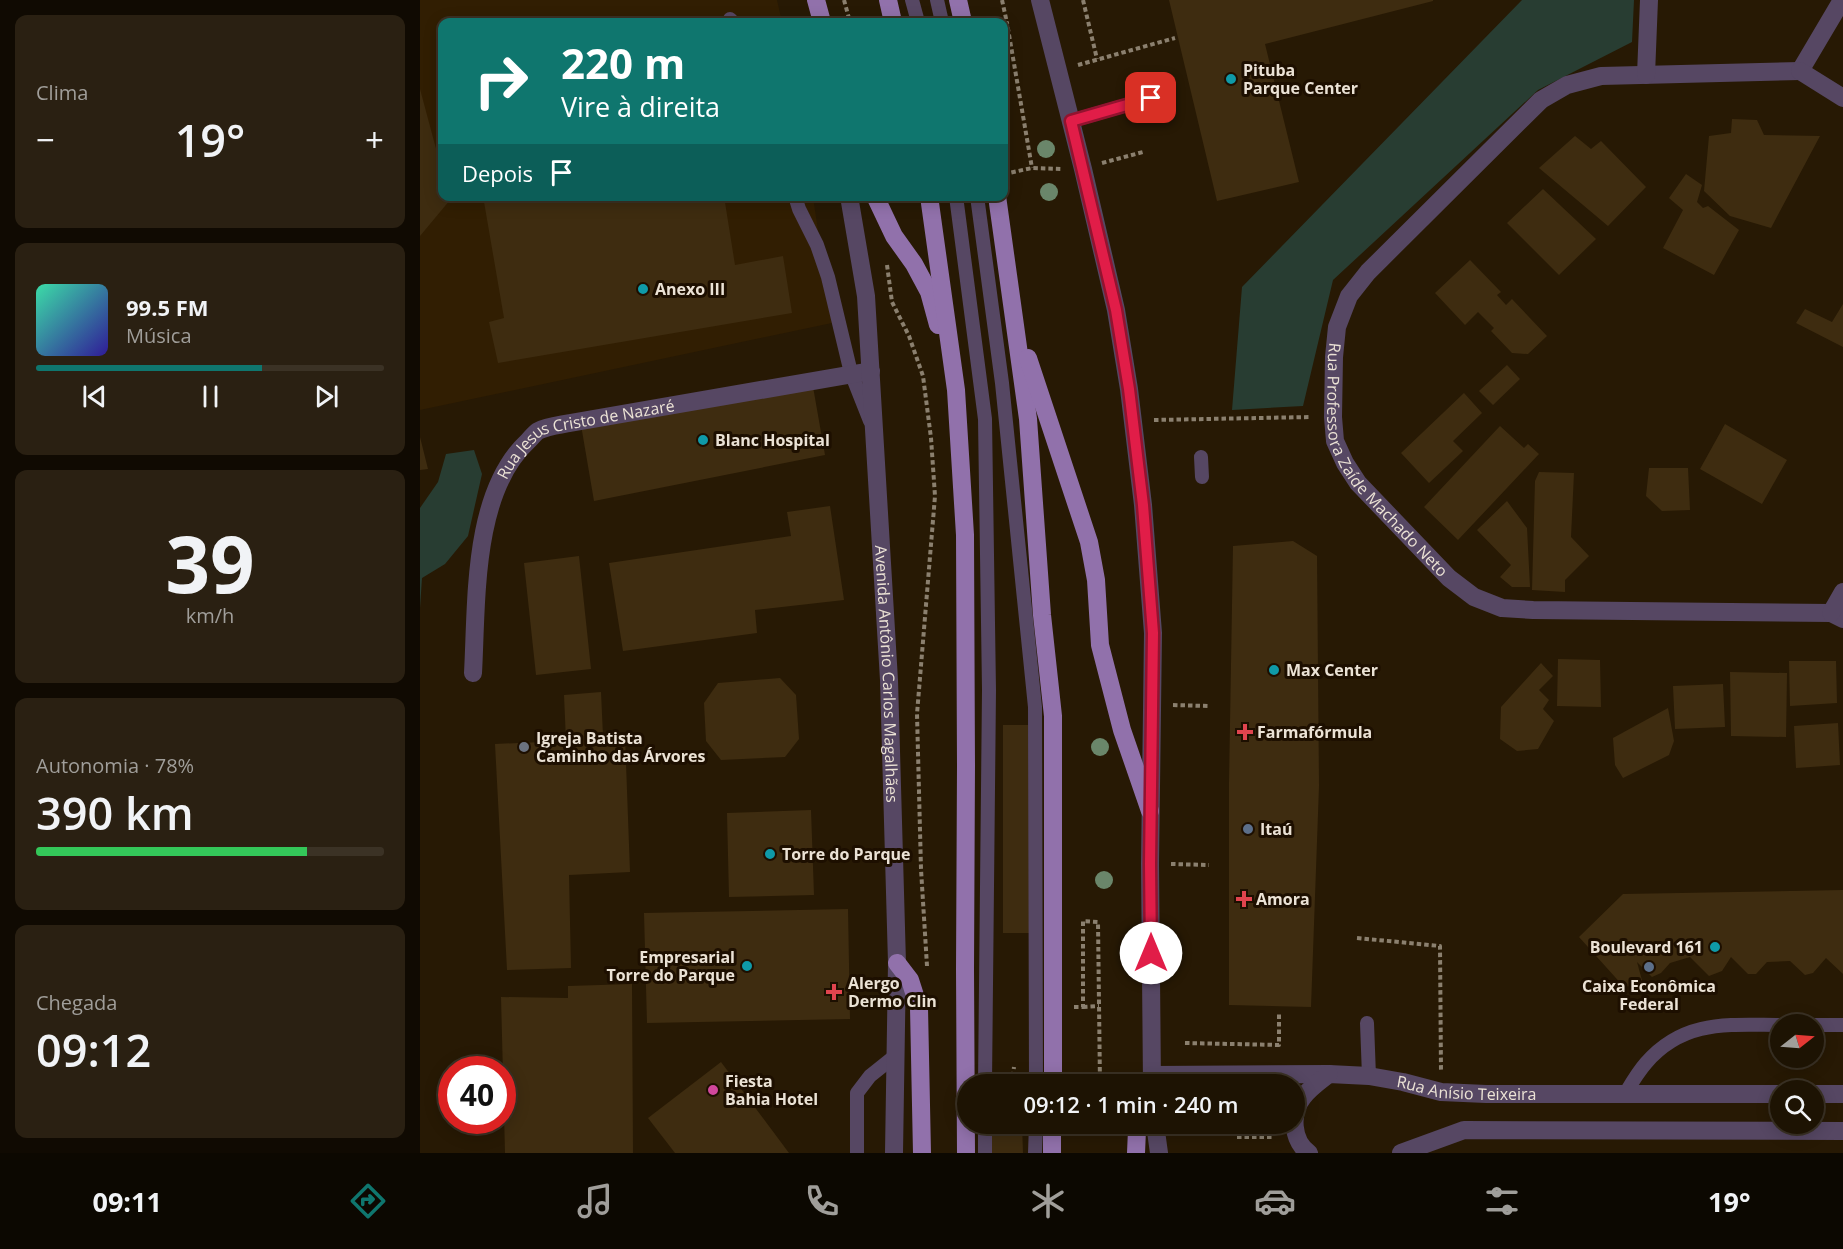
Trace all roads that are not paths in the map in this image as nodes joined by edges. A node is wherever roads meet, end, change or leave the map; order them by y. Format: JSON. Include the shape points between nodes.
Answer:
{"nodes":[{"id":1,"x":816,"y":0,"type":"edge"},
{"id":2,"x":888,"y":0,"type":"edge"},
{"id":3,"x":912,"y":0,"type":"edge"},
{"id":4,"x":937,"y":0,"type":"edge"},
{"id":5,"x":958,"y":0,"type":"edge"},
{"id":6,"x":1040,"y":0,"type":"edge"},
{"id":7,"x":1649,"y":0,"type":"edge"},
{"id":8,"x":1842,"y":0,"type":"edge"},
{"id":9,"x":820,"y":18,"type":"edge"},
{"id":10,"x":892,"y":18,"type":"edge"},
{"id":11,"x":917,"y":18,"type":"edge"},
{"id":12,"x":941,"y":18,"type":"edge"},
{"id":13,"x":962,"y":18,"type":"edge"},
{"id":14,"x":1800,"y":71,"type":"junction"},
{"id":15,"x":1646,"y":75,"type":"junction"},
{"id":16,"x":1151,"y":98,"type":"dead end"},
{"id":17,"x":1843,"y":98,"type":"edge"},
{"id":18,"x":1071,"y":121,"type":"junction"},
{"id":19,"x":797,"y":201,"type":"edge"},
{"id":20,"x":850,"y":201,"type":"edge"},
{"id":21,"x":877,"y":201,"type":"edge"},
{"id":22,"x":930,"y":201,"type":"edge"},
{"id":23,"x":957,"y":201,"type":"edge"},
{"id":24,"x":978,"y":201,"type":"edge"},
{"id":25,"x":998,"y":201,"type":"edge"},
{"id":26,"x":1015,"y":316,"type":"junction"},
{"id":27,"x":871,"y":371,"type":"junction"},
{"id":28,"x":851,"y":374,"type":"junction"},
{"id":29,"x":956,"y":390,"type":"junction"},
{"id":30,"x":875,"y":431,"type":"junction"},
{"id":31,"x":1201,"y":457,"type":"dead end"},
{"id":32,"x":1202,"y":477,"type":"dead end"},
{"id":33,"x":1843,"y":592,"type":"edge"},
{"id":34,"x":1837,"y":616,"type":"edge"},
{"id":35,"x":473,"y":673,"type":"dead end"},
{"id":36,"x":1150,"y":812,"type":"junction"},
{"id":37,"x":897,"y":963,"type":"junction"},
{"id":38,"x":1367,"y":1023,"type":"dead end"},
{"id":39,"x":1770,"y":1025,"type":"edge"},
{"id":40,"x":1824,"y":1025,"type":"edge"},
{"id":41,"x":1843,"y":1025,"type":"edge"},
{"id":42,"x":895,"y":1056,"type":"junction"},
{"id":43,"x":985,"y":1074,"type":"edge"},
{"id":44,"x":1036,"y":1074,"type":"edge"},
{"id":45,"x":1053,"y":1074,"type":"edge"},
{"id":46,"x":1152,"y":1074,"type":"edge"},
{"id":47,"x":1329,"y":1074,"type":"junction"},
{"id":48,"x":1305,"y":1075,"type":"edge"},
{"id":49,"x":1369,"y":1076,"type":"junction"},
{"id":50,"x":1625,"y":1094,"type":"junction"},
{"id":51,"x":1770,"y":1094,"type":"edge"},
{"id":52,"x":1824,"y":1094,"type":"edge"},
{"id":53,"x":1843,"y":1094,"type":"edge"},
{"id":54,"x":1843,"y":1131,"type":"edge"},
{"id":55,"x":985,"y":1134,"type":"edge"},
{"id":56,"x":1036,"y":1134,"type":"edge"},
{"id":57,"x":1052,"y":1134,"type":"edge"},
{"id":58,"x":1137,"y":1134,"type":"edge"},
{"id":59,"x":1156,"y":1134,"type":"edge"},
{"id":60,"x":857,"y":1153,"type":"edge"},
{"id":61,"x":894,"y":1153,"type":"edge"},
{"id":62,"x":922,"y":1153,"type":"edge"},
{"id":63,"x":966,"y":1153,"type":"edge"},
{"id":64,"x":985,"y":1153,"type":"edge"},
{"id":65,"x":1035,"y":1153,"type":"edge"},
{"id":66,"x":1052,"y":1153,"type":"edge"},
{"id":67,"x":1136,"y":1153,"type":"edge"},
{"id":68,"x":1159,"y":1153,"type":"edge"},
{"id":69,"x":1310,"y":1153,"type":"edge"},
{"id":70,"x":1401,"y":1153,"type":"edge"}],
"edges":[{"from":1,"to":9,"type":"main road"},
{"from":2,"to":10,"type":"main road"},
{"from":3,"to":11,"type":"lane"},
{"from":4,"to":12,"type":"lane"},
{"from":5,"to":13,"type":"main road"},
{"from":6,"to":18,"type":"street"},
{"from":7,"to":15,"type":"street"},
{"from":8,"to":14,"type":"street"},
{"from":14,"to":15,"type":"street","name":"Rua Professora Zaíde Machado Neto"},
{"from":14,"to":17,"type":"street"},
{"from":15,"to":34,"type":"street","name":"Rua Professora Zaíde Machado Neto","via":[[1601,76],[1567,85],[1540,100],[1368,272],[1349,296],[1337,327],[1335,441],[1358,483],[1449,578],[1474,597],[1502,608]]},
{"from":16,"to":18,"type":"lane"},
{"from":18,"to":36,"type":"street","via":[[1116,310],[1143,505],[1152,622]]},
{"from":19,"to":28,"type":"lane","via":[[828,277]]},
{"from":20,"to":27,"type":"street","name":"Avenida Antônio Carlos Magalhães","via":[[866,296]]},
{"from":21,"to":29,"type":"main road","via":[[928,292]]},
{"from":22,"to":29,"type":"main road"},
{"from":23,"to":43,"type":"lane","via":[[985,419],[989,690]]},
{"from":24,"to":44,"type":"lane","via":[[1002,383],[1035,707]]},
{"from":25,"to":26,"type":"main road"},
{"from":26,"to":36,"type":"main road","via":[[1089,542],[1100,645],[1122,730]]},
{"from":26,"to":45,"type":"main road","via":[[1028,419],[1053,716]]},
{"from":27,"to":28,"type":"street","name":"Rua Jesus Cristo de Nazaré"},
{"from":27,"to":30,"type":"street","name":"Avenida Antônio Carlos Magalhães"},
{"from":28,"to":30,"type":"lane"},
{"from":28,"to":35,"type":"street","name":"Rua Jesus Cristo de Nazaré","via":[[539,431],[516,452],[497,485],[486,521]]},
{"from":29,"to":63,"type":"main road","via":[[965,535]]},
{"from":30,"to":37,"type":"street","name":"Avenida Antônio Carlos Magalhães","via":[[889,680]]},
{"from":31,"to":32,"type":"lane"},
{"from":33,"to":34,"type":"street"},
{"from":36,"to":46,"type":"street"},
{"from":37,"to":42,"type":"street","name":"Avenida Antônio Carlos Magalhães"},
{"from":37,"to":62,"type":"main road","via":[[910,980],[919,1008]]},
{"from":38,"to":49,"type":"lane"},
{"from":39,"to":50,"type":"lane","via":[[1716,1025],[1693,1031],[1665,1045],[1646,1063]]},
{"from":40,"to":41,"type":"lane"},
{"from":42,"to":60,"type":"lane","via":[[870,1076],[857,1093]]},
{"from":42,"to":61,"type":"street","name":"Avenida Antônio Carlos Magalhães"},
{"from":47,"to":48,"type":"street","name":"Rua Anísio Teixeira"},
{"from":47,"to":49,"type":"street","name":"Rua Anísio Teixeira"},
{"from":47,"to":69,"type":"street","via":[[1302,1098],[1296,1111],[1298,1142]]},
{"from":49,"to":50,"type":"street","name":"Rua Anísio Teixeira","via":[[1441,1092]]},
{"from":50,"to":51,"type":"street","name":"Rua Anísio Teixeira"},
{"from":52,"to":53,"type":"street"},
{"from":54,"to":70,"type":"street","via":[[1464,1130]]},
{"from":55,"to":64,"type":"lane"},
{"from":56,"to":65,"type":"lane"},
{"from":57,"to":66,"type":"main road"},
{"from":58,"to":67,"type":"main road"},
{"from":59,"to":68,"type":"street"}]}
